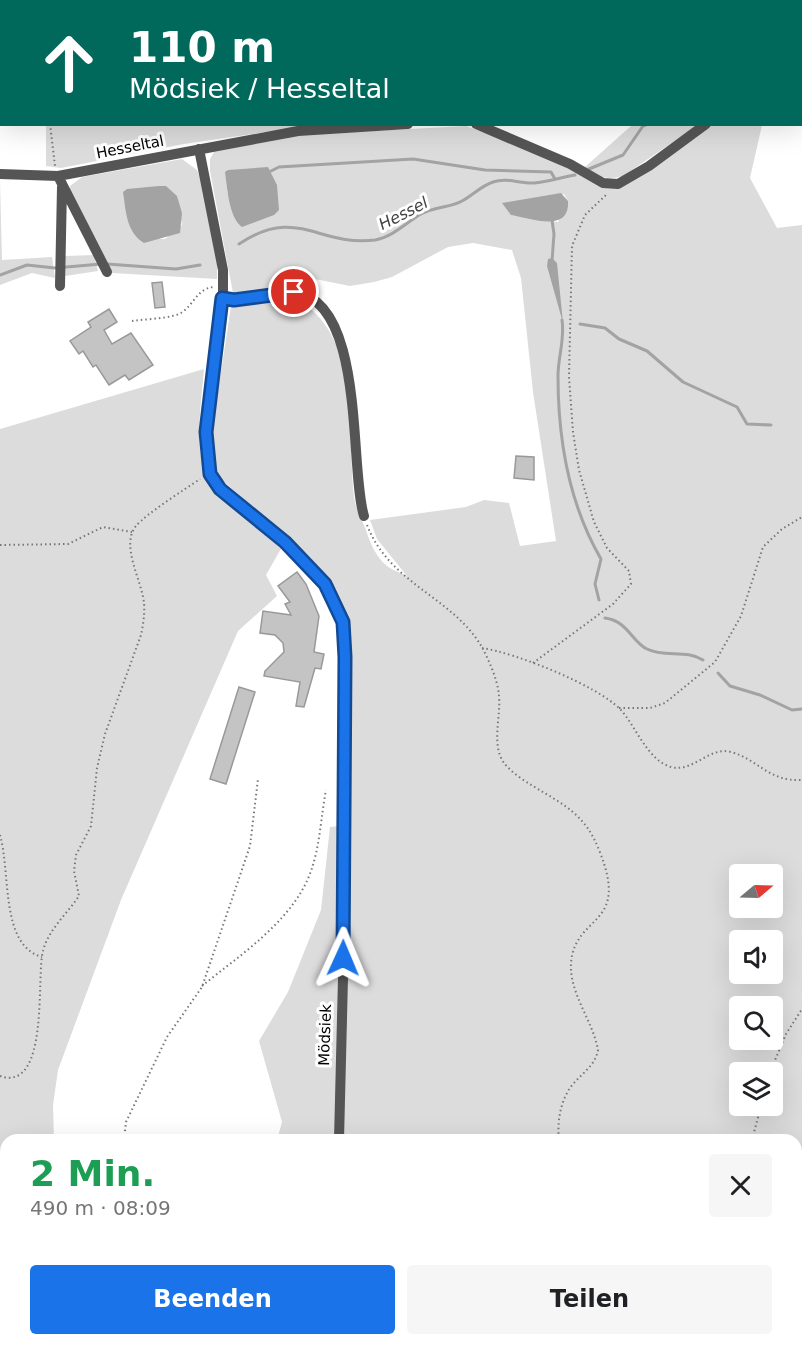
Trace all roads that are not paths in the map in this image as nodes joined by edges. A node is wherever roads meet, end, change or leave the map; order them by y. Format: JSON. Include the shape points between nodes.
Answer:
{"nodes":[{"id":1,"x":377,"y":126,"type":"edge"},
{"id":2,"x":482,"y":126,"type":"edge"},
{"id":3,"x":703,"y":126,"type":"edge"},
{"id":4,"x":199,"y":149,"type":"junction"},
{"id":5,"x":0,"y":174,"type":"edge"},
{"id":6,"x":60,"y":180,"type":"junction"},
{"id":7,"x":107,"y":272,"type":"dead end"},
{"id":8,"x":60,"y":281,"type":"dead end"},
{"id":9,"x":223,"y":293,"type":"junction"},
{"id":10,"x":364,"y":516,"type":"road end"},
{"id":11,"x":339,"y":1134,"type":"edge"}],
"edges":[{"from":1,"to":4,"type":"street","name":"Hesseltal","via":[[298,131]]},
{"from":2,"to":3,"type":"street","via":[[570,164],[603,183],[618,184]]},
{"from":4,"to":6,"type":"street","name":"Hesseltal"},
{"from":4,"to":9,"type":"street","via":[[222,254]]},
{"from":5,"to":6,"type":"street","name":"Hesseltal"},
{"from":6,"to":7,"type":"street"},
{"from":6,"to":8,"type":"street"},
{"from":9,"to":10,"type":"street","via":[[234,300],[294,292],[316,303],[329,319],[344,353],[352,386],[358,497]]},
{"from":9,"to":11,"type":"street","name":"Mödsiek","via":[[206,432],[210,474],[220,489],[285,542],[325,584],[343,622]]}]}
